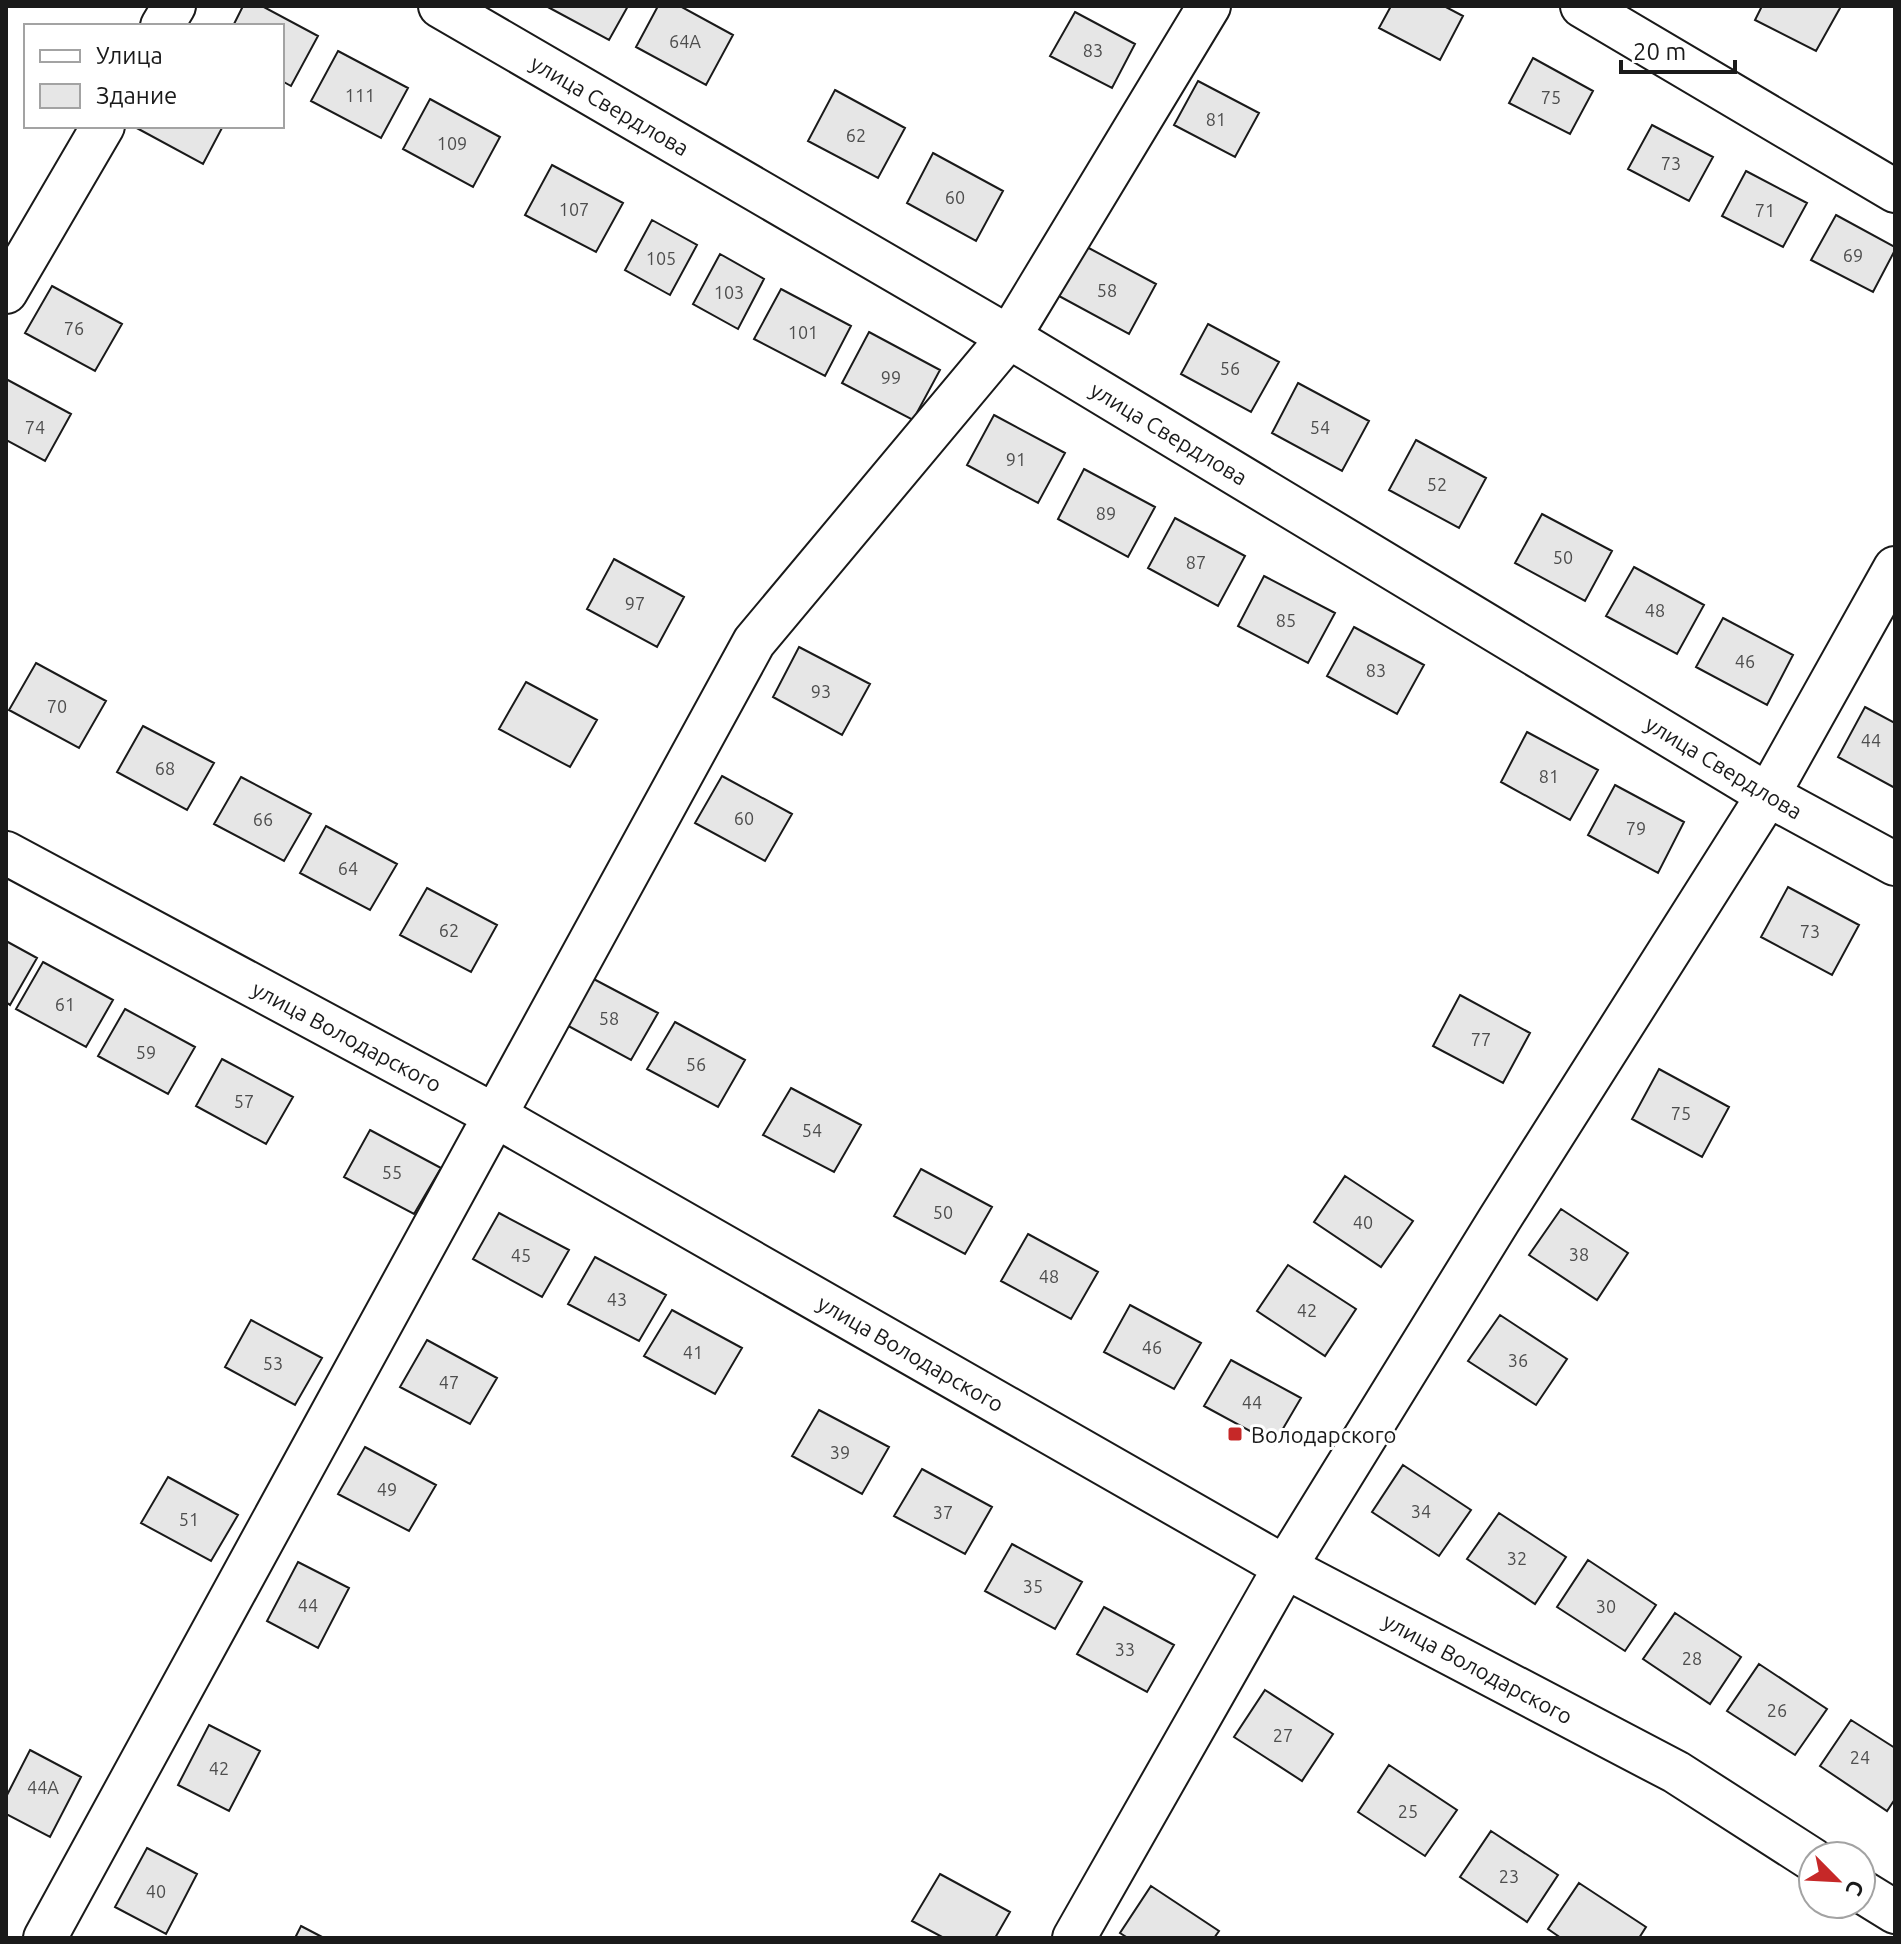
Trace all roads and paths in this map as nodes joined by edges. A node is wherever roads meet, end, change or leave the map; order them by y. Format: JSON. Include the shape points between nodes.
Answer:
{"nodes":[{"id":1,"x":174,"y":6,"type":"edge"},
{"id":2,"x":440,"y":6,"type":"edge"},
{"id":3,"x":1209,"y":6,"type":"edge"},
{"id":4,"x":1582,"y":6,"type":"edge"},
{"id":5,"x":163,"y":24,"type":"edge"},
{"id":6,"x":102,"y":128,"type":"edge"},
{"id":7,"x":1895,"y":191,"type":"edge"},
{"id":8,"x":6,"y":292,"type":"edge"},
{"id":9,"x":1009,"y":337,"type":"junction"},
{"id":10,"x":1895,"y":568,"type":"edge"},
{"id":11,"x":1768,"y":795,"type":"junction"},
{"id":12,"x":6,"y":853,"type":"edge"},
{"id":13,"x":1895,"y":864,"type":"edge"},
{"id":14,"x":494,"y":1115,"type":"junction"},
{"id":15,"x":1285,"y":1567,"type":"junction"},
{"id":16,"x":1797,"y":1850,"type":"edge"},
{"id":17,"x":1877,"y":1901,"type":"edge"},
{"id":18,"x":1895,"y":1912,"type":"edge"},
{"id":19,"x":45,"y":1938,"type":"edge"},
{"id":20,"x":1074,"y":1938,"type":"edge"}],
"edges":[{"from":1,"to":5,"type":"street"},
{"from":2,"to":9,"type":"street","name":"улица Свердлова"},
{"from":3,"to":9,"type":"street"},
{"from":4,"to":7,"type":"street"},
{"from":6,"to":8,"type":"street"},
{"from":9,"to":11,"type":"street","name":"улица Свердлова"},
{"from":9,"to":14,"type":"street","via":[[754,642]]},
{"from":10,"to":11,"type":"street"},
{"from":11,"to":13,"type":"street","name":"улица Свердлова"},
{"from":11,"to":15,"type":"street"},
{"from":12,"to":14,"type":"street","name":"улица Володарского"},
{"from":14,"to":15,"type":"street","name":"улица Володарского"},
{"from":14,"to":19,"type":"street"},
{"from":15,"to":16,"type":"street","name":"улица Володарского","via":[[1676,1772]]},
{"from":15,"to":20,"type":"street"},
{"from":17,"to":18,"type":"street"}]}
